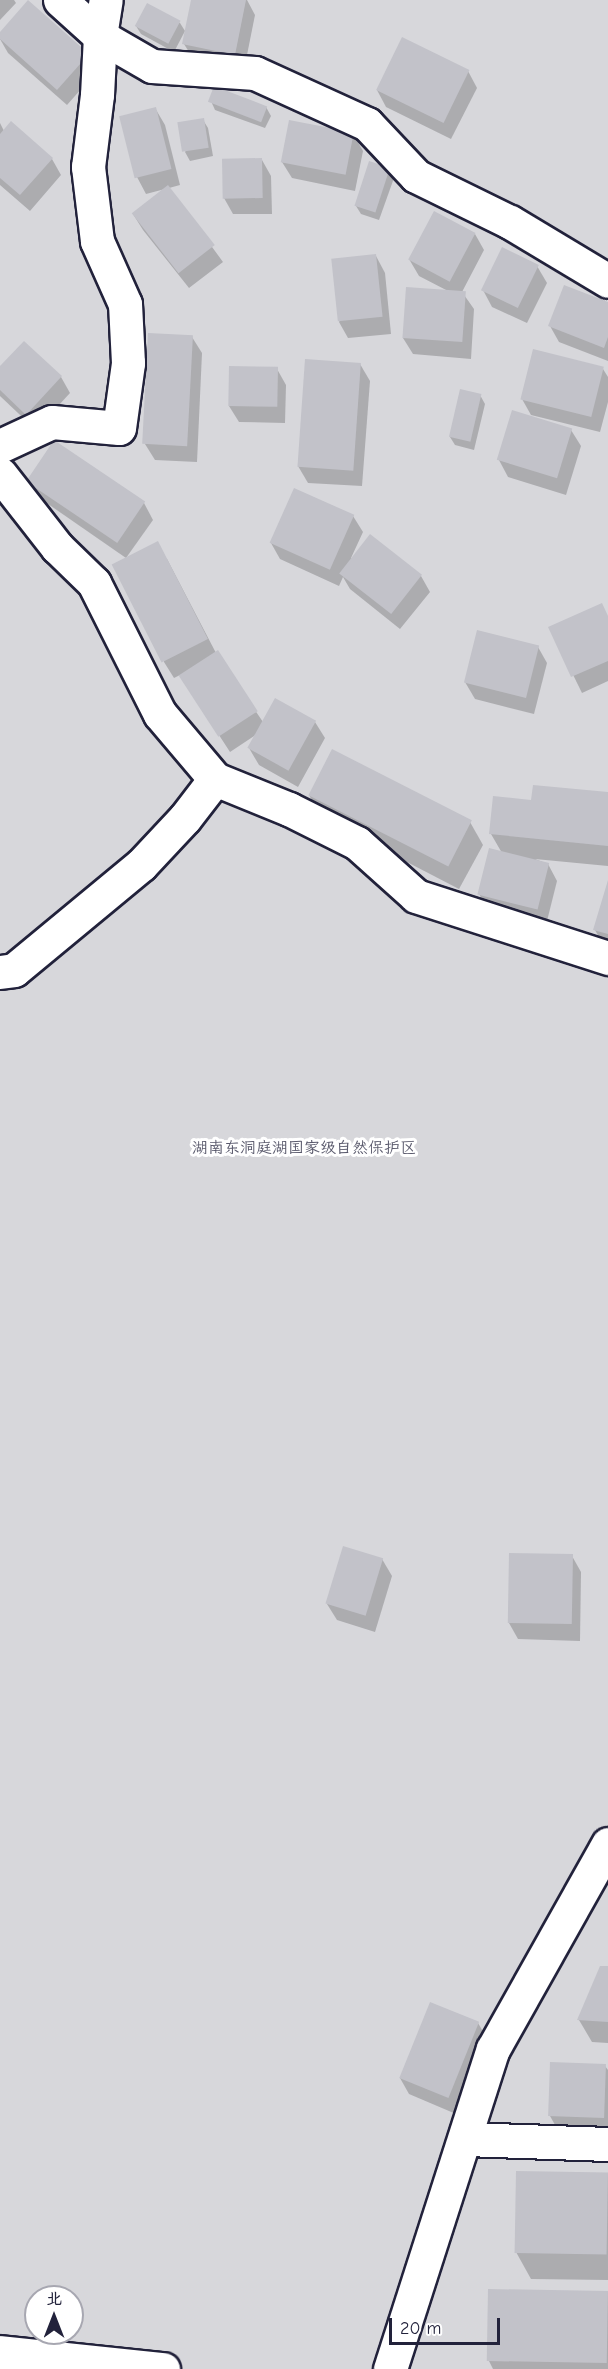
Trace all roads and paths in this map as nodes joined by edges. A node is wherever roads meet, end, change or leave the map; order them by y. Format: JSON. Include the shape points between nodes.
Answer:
{"nodes":[{"id":1,"x":60,"y":0,"type":"edge"},
{"id":2,"x":106,"y":0,"type":"edge"},
{"id":3,"x":100,"y":36,"type":"junction"},
{"id":4,"x":608,"y":281,"type":"edge"},
{"id":5,"x":0,"y":446,"type":"edge"},
{"id":6,"x":0,"y":474,"type":"edge"},
{"id":7,"x":215,"y":779,"type":"junction"},
{"id":8,"x":608,"y":958,"type":"edge"},
{"id":9,"x":0,"y":972,"type":"edge"},
{"id":10,"x":608,"y":1844,"type":"edge"},
{"id":11,"x":465,"y":2139,"type":"junction"},
{"id":12,"x":608,"y":2144,"type":"edge"},
{"id":13,"x":0,"y":2352,"type":"edge"},
{"id":14,"x":163,"y":2369,"type":"edge"},
{"id":15,"x":390,"y":2369,"type":"edge"}],
"edges":[{"from":1,"to":3,"type":"street"},
{"from":2,"to":3,"type":"street"},
{"from":3,"to":4,"type":"street","via":[[152,66],[255,73],[367,124],[416,176],[510,222]]},
{"from":3,"to":5,"type":"street","via":[[88,167],[97,241],[125,304],[128,363],[119,428],[52,422]]},
{"from":6,"to":7,"type":"street","via":[[57,547],[94,582],[160,714]]},
{"from":7,"to":8,"type":"street","via":[[289,809],[357,843],[416,896]]},
{"from":7,"to":9,"type":"street","via":[[141,865],[14,970]]},
{"from":10,"to":11,"type":"street","via":[[493,2049]]},
{"from":11,"to":12,"type":"street"},
{"from":11,"to":15,"type":"street"},
{"from":13,"to":14,"type":"street"}]}
